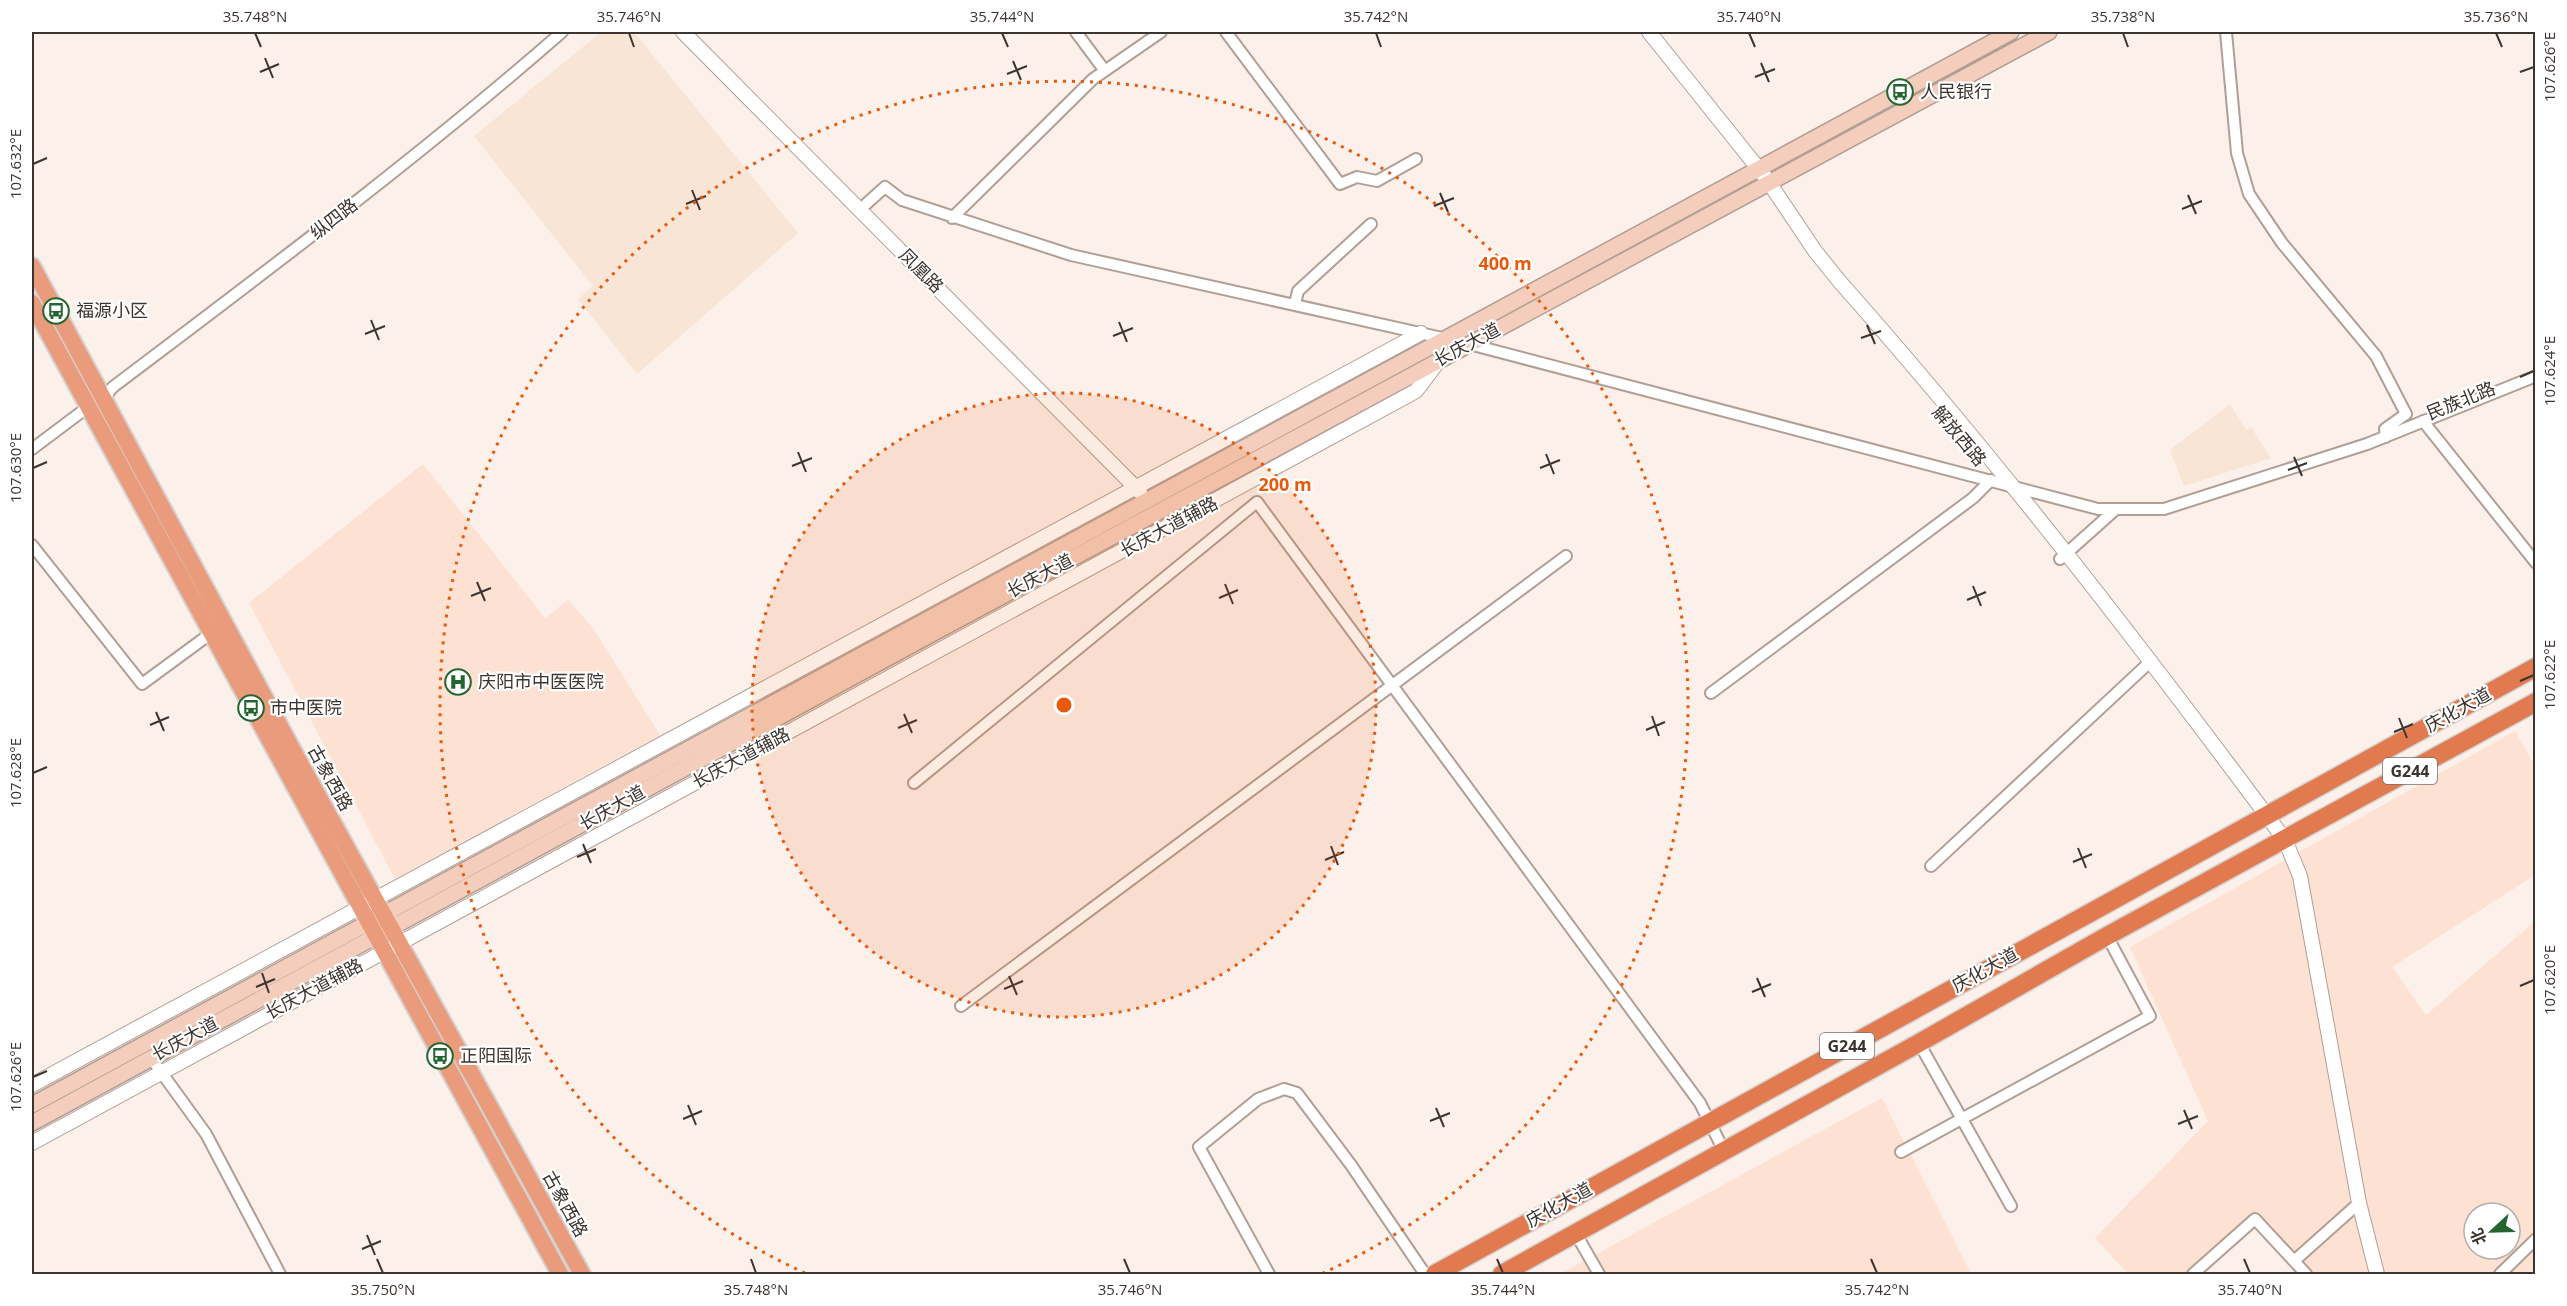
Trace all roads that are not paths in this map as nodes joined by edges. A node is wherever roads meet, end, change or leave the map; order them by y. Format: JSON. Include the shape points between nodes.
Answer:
{"nodes":[{"id":1,"x":553,"y":32,"type":"edge"},
{"id":2,"x":562,"y":32,"type":"edge"},
{"id":3,"x":683,"y":32,"type":"edge"},
{"id":4,"x":696,"y":32,"type":"edge"},
{"id":5,"x":1076,"y":32,"type":"edge"},
{"id":6,"x":1161,"y":32,"type":"edge"},
{"id":7,"x":1226,"y":32,"type":"edge"},
{"id":8,"x":1638,"y":32,"type":"edge"},
{"id":9,"x":1649,"y":32,"type":"edge"},
{"id":10,"x":2011,"y":32,"type":"edge"},
{"id":11,"x":2049,"y":32,"type":"edge"},
{"id":12,"x":2226,"y":32,"type":"edge"},
{"id":13,"x":1105,"y":71,"type":"junction"},
{"id":14,"x":1416,"y":159,"type":"dead end"},
{"id":15,"x":1755,"y":171,"type":"junction"},
{"id":16,"x":1765,"y":185,"type":"junction"},
{"id":17,"x":866,"y":204,"type":"junction"},
{"id":18,"x":952,"y":218,"type":"junction"},
{"id":19,"x":1371,"y":224,"type":"dead end"},
{"id":20,"x":32,"y":266,"type":"edge"},
{"id":21,"x":32,"y":303,"type":"edge"},
{"id":22,"x":1295,"y":304,"type":"junction"},
{"id":23,"x":1421,"y":333,"type":"junction"},
{"id":24,"x":1445,"y":338,"type":"junction"},
{"id":25,"x":1469,"y":344,"type":"junction"},
{"id":26,"x":1439,"y":359,"type":"junction"},
{"id":27,"x":2535,"y":370,"type":"edge"},
{"id":28,"x":2535,"y":376,"type":"edge"},
{"id":29,"x":94,"y":380,"type":"junction"},
{"id":30,"x":106,"y":402,"type":"junction"},
{"id":31,"x":87,"y":407,"type":"junction"},
{"id":32,"x":2423,"y":421,"type":"junction"},
{"id":33,"x":2386,"y":434,"type":"junction"},
{"id":34,"x":33,"y":444,"type":"edge"},
{"id":35,"x":1994,"y":481,"type":"junction"},
{"id":36,"x":1139,"y":485,"type":"junction"},
{"id":37,"x":2012,"y":485,"type":"junction"},
{"id":38,"x":1150,"y":497,"type":"junction"},
{"id":39,"x":2116,"y":509,"type":"junction"},
{"id":40,"x":1163,"y":510,"type":"junction"},
{"id":41,"x":32,"y":545,"type":"edge"},
{"id":42,"x":1566,"y":556,"type":"dead end"},
{"id":43,"x":2063,"y":556,"type":"junction"},
{"id":44,"x":2535,"y":563,"type":"edge"},
{"id":45,"x":210,"y":634,"type":"junction"},
{"id":46,"x":2148,"y":664,"type":"junction"},
{"id":47,"x":2535,"y":667,"type":"edge"},
{"id":48,"x":1392,"y":686,"type":"junction"},
{"id":49,"x":1711,"y":693,"type":"dead end"},
{"id":50,"x":2535,"y":702,"type":"edge"},
{"id":51,"x":914,"y":783,"type":"dead end"},
{"id":52,"x":2263,"y":817,"type":"junction"},
{"id":53,"x":2281,"y":842,"type":"junction"},
{"id":54,"x":1931,"y":866,"type":"dead end"},
{"id":55,"x":375,"y":898,"type":"junction"},
{"id":56,"x":360,"y":907,"type":"junction"},
{"id":57,"x":387,"y":921,"type":"junction"},
{"id":58,"x":372,"y":930,"type":"junction"},
{"id":59,"x":2107,"y":936,"type":"junction"},
{"id":60,"x":399,"y":943,"type":"junction"},
{"id":61,"x":384,"y":952,"type":"junction"},
{"id":62,"x":961,"y":1005,"type":"dead end"},
{"id":63,"x":1919,"y":1043,"type":"junction"},
{"id":64,"x":150,"y":1058,"type":"junction"},
{"id":65,"x":161,"y":1072,"type":"junction"},
{"id":66,"x":32,"y":1085,"type":"edge"},
{"id":67,"x":32,"y":1105,"type":"edge"},
{"id":68,"x":1962,"y":1118,"type":"junction"},
{"id":69,"x":1709,"y":1122,"type":"junction"},
{"id":70,"x":32,"y":1123,"type":"edge"},
{"id":71,"x":32,"y":1143,"type":"edge"},
{"id":72,"x":1724,"y":1151,"type":"junction"},
{"id":73,"x":1901,"y":1152,"type":"dead end"},
{"id":74,"x":2359,"y":1203,"type":"junction"},
{"id":75,"x":2011,"y":1206,"type":"dead end"},
{"id":76,"x":1576,"y":1234,"type":"junction"},
{"id":77,"x":2535,"y":1239,"type":"edge"},
{"id":78,"x":2294,"y":1261,"type":"junction"},
{"id":79,"x":280,"y":1275,"type":"edge"},
{"id":80,"x":560,"y":1275,"type":"edge"},
{"id":81,"x":582,"y":1275,"type":"edge"},
{"id":82,"x":1269,"y":1275,"type":"edge"},
{"id":83,"x":1425,"y":1275,"type":"edge"},
{"id":84,"x":1435,"y":1275,"type":"edge"},
{"id":85,"x":1502,"y":1275,"type":"edge"},
{"id":86,"x":1599,"y":1275,"type":"edge"},
{"id":87,"x":2193,"y":1275,"type":"edge"},
{"id":88,"x":2306,"y":1275,"type":"edge"},
{"id":89,"x":2377,"y":1275,"type":"edge"},
{"id":90,"x":2500,"y":1275,"type":"edge"}],
"edges":[{"from":1,"to":29,"type":"street","name":"纵四路","via":[[339,209],[110,382]]},
{"from":2,"to":30,"type":"street","name":"纵四路","via":[[361,199],[113,387]]},
{"from":3,"to":36,"type":"street","name":"凤凰路"},
{"from":4,"to":17,"type":"street","name":"凤凰路"},
{"from":5,"to":13,"type":"street"},
{"from":6,"to":13,"type":"street"},
{"from":7,"to":14,"type":"street","via":[[1340,184],[1358,177],[1377,181]]},
{"from":8,"to":15,"type":"street","name":"解放西路"},
{"from":9,"to":15,"type":"street","name":"解放西路"},
{"from":10,"to":15,"type":"main road","name":"长庆大道"},
{"from":11,"to":16,"type":"main road","name":"长庆大道"},
{"from":12,"to":33,"type":"street","via":[[2237,153],[2249,194],[2282,243],[2376,356],[2406,414],[2385,429]]},
{"from":13,"to":18,"type":"street"},
{"from":15,"to":16,"type":"street","name":"解放西路"},
{"from":15,"to":24,"type":"main road","name":"长庆大道"},
{"from":16,"to":25,"type":"main road","name":"长庆大道"},
{"from":16,"to":35,"type":"street","name":"解放西路","via":[[1808,256]]},
{"from":16,"to":37,"type":"street","name":"解放西路","via":[[1834,274]]},
{"from":17,"to":18,"type":"street","via":[[885,187],[902,200]]},
{"from":17,"to":36,"type":"street","name":"凤凰路"},
{"from":18,"to":22,"type":"street","via":[[1071,255]]},
{"from":19,"to":22,"type":"street","via":[[1298,291]]},
{"from":20,"to":29,"type":"main road","name":"古象西路"},
{"from":21,"to":31,"type":"main road","name":"古象西路"},
{"from":22,"to":23,"type":"street"},
{"from":23,"to":24,"type":"street"},
{"from":23,"to":36,"type":"street"},
{"from":24,"to":25,"type":"street"},
{"from":24,"to":38,"type":"main road","name":"长庆大道"},
{"from":25,"to":26,"type":"main road","name":"长庆大道"},
{"from":25,"to":35,"type":"street"},
{"from":26,"to":40,"type":"main road","name":"长庆大道"},
{"from":26,"to":60,"type":"street","name":"长庆大道辅路","via":[[1416,391]]},
{"from":27,"to":33,"type":"street","name":"民族北路"},
{"from":28,"to":32,"type":"street","name":"民族北路"},
{"from":29,"to":30,"type":"main road","name":"古象西路"},
{"from":30,"to":55,"type":"main road","name":"古象西路"},
{"from":31,"to":34,"type":"street"},
{"from":31,"to":45,"type":"main road","name":"古象西路"},
{"from":32,"to":33,"type":"street","name":"民族北路"},
{"from":32,"to":44,"type":"street"},
{"from":33,"to":39,"type":"street","via":[[2341,453],[2164,509]]},
{"from":35,"to":37,"type":"street"},
{"from":35,"to":43,"type":"street","name":"解放西路"},
{"from":35,"to":49,"type":"street"},
{"from":36,"to":38,"type":"street","name":"凤凰路"},
{"from":36,"to":55,"type":"street"},
{"from":37,"to":39,"type":"street","via":[[2098,509]]},
{"from":37,"to":43,"type":"street","name":"解放西路"},
{"from":38,"to":40,"type":"street","name":"凤凰路"},
{"from":38,"to":57,"type":"main road","name":"长庆大道"},
{"from":39,"to":43,"type":"street"},
{"from":40,"to":57,"type":"main road","name":"长庆大道"},
{"from":41,"to":45,"type":"street","via":[[142,684]]},
{"from":42,"to":48,"type":"street"},
{"from":43,"to":46,"type":"street","name":"解放西路"},
{"from":45,"to":56,"type":"main road","name":"古象西路"},
{"from":46,"to":52,"type":"street","name":"解放西路"},
{"from":46,"to":54,"type":"street"},
{"from":47,"to":52,"type":"highway","name":"庆化大道","number":"G244"},
{"from":48,"to":51,"type":"street","via":[[1257,502]]},
{"from":48,"to":62,"type":"street"},
{"from":48,"to":69,"type":"street","via":[[1700,1103]]},
{"from":50,"to":53,"type":"highway","name":"庆化大道","number":"G244"},
{"from":52,"to":53,"type":"street","name":"解放西路"},
{"from":52,"to":69,"type":"highway","name":"庆化大道","number":"G244"},
{"from":53,"to":59,"type":"highway","name":"庆化大道","number":"G244"},
{"from":53,"to":74,"type":"street","name":"解放西路","via":[[2297,868],[2304,895]]},
{"from":55,"to":56,"type":"street"},
{"from":55,"to":57,"type":"main road","name":"古象西路"},
{"from":56,"to":58,"type":"main road","name":"古象西路"},
{"from":56,"to":66,"type":"street"},
{"from":57,"to":58,"type":"main road","name":"长庆大道"},
{"from":57,"to":60,"type":"main road","name":"古象西路"},
{"from":58,"to":61,"type":"main road","name":"古象西路"},
{"from":58,"to":64,"type":"main road","name":"长庆大道"},
{"from":58,"to":67,"type":"main road","name":"长庆大道"},
{"from":59,"to":63,"type":"highway","name":"庆化大道","number":"G244"},
{"from":59,"to":68,"type":"street","via":[[2150,1016]]},
{"from":60,"to":61,"type":"street","name":"长庆大道辅路"},
{"from":60,"to":81,"type":"main road","name":"古象西路"},
{"from":61,"to":65,"type":"street","name":"长庆大道辅路"},
{"from":61,"to":80,"type":"main road","name":"古象西路"},
{"from":63,"to":68,"type":"street"},
{"from":63,"to":72,"type":"highway","name":"庆化大道","number":"G244"},
{"from":64,"to":65,"type":"street"},
{"from":64,"to":70,"type":"main road","name":"长庆大道"},
{"from":65,"to":71,"type":"street","name":"长庆大道辅路"},
{"from":65,"to":79,"type":"street","via":[[206,1134]]},
{"from":68,"to":73,"type":"street"},
{"from":68,"to":75,"type":"street"},
{"from":69,"to":72,"type":"street"},
{"from":69,"to":84,"type":"highway","name":"庆化大道","number":"G244"},
{"from":72,"to":76,"type":"highway","name":"庆化大道","number":"G244"},
{"from":74,"to":78,"type":"street"},
{"from":74,"to":89,"type":"street","name":"解放西路"},
{"from":76,"to":85,"type":"highway","name":"庆化大道","number":"G244"},
{"from":76,"to":86,"type":"street"},
{"from":77,"to":90,"type":"street"},
{"from":78,"to":87,"type":"street","via":[[2255,1219]]},
{"from":78,"to":88,"type":"street"},
{"from":82,"to":83,"type":"street","via":[[1199,1147],[1258,1098],[1284,1089],[1297,1093]]}]}
